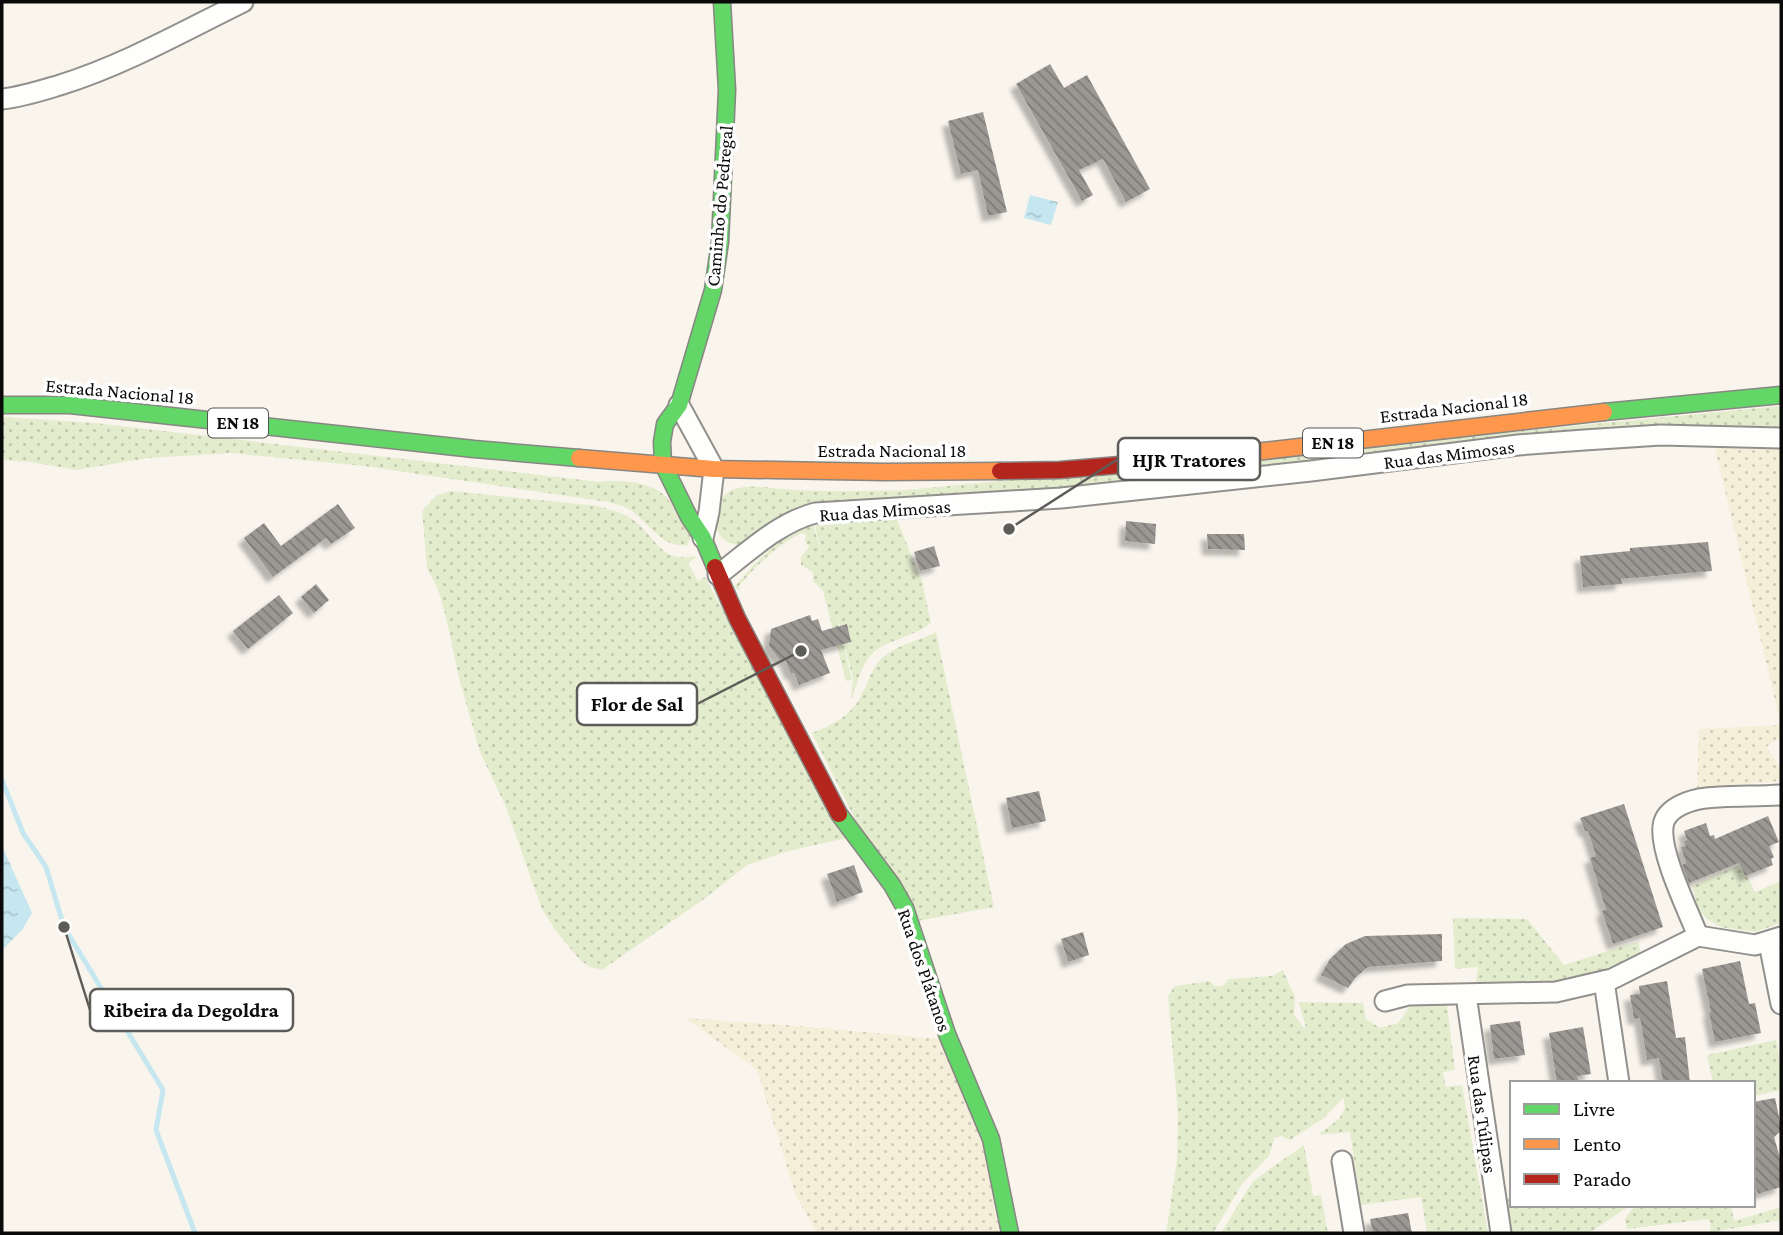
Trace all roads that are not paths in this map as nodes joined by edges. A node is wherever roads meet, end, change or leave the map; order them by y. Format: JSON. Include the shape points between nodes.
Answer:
{"nodes":[{"id":1,"x":243,"y":2,"type":"edge"},
{"id":2,"x":722,"y":2,"type":"edge"},
{"id":3,"x":2,"y":99,"type":"edge"},
{"id":4,"x":1781,"y":395,"type":"edge"},
{"id":5,"x":2,"y":405,"type":"edge"},
{"id":6,"x":679,"y":405,"type":"junction"},
{"id":7,"x":1781,"y":438,"type":"edge"},
{"id":8,"x":663,"y":464,"type":"junction"},
{"id":9,"x":714,"y":469,"type":"junction"},
{"id":10,"x":703,"y":538,"type":"junction"},
{"id":11,"x":718,"y":575,"type":"junction"},
{"id":12,"x":1781,"y":795,"type":"edge"},
{"id":13,"x":1698,"y":936,"type":"junction"},
{"id":14,"x":1775,"y":940,"type":"edge"},
{"id":15,"x":1604,"y":981,"type":"junction"},
{"id":16,"x":1466,"y":995,"type":"junction"},
{"id":17,"x":1385,"y":1002,"type":"dead end"},
{"id":18,"x":1781,"y":1003,"type":"edge"},
{"id":19,"x":1619,"y":1081,"type":"edge"},
{"id":20,"x":1342,"y":1161,"type":"dead end"},
{"id":21,"x":1010,"y":1233,"type":"edge"},
{"id":22,"x":1354,"y":1233,"type":"edge"},
{"id":23,"x":1501,"y":1233,"type":"edge"}],
"edges":[{"from":1,"to":3,"type":"street","via":[[131,59]]},
{"from":2,"to":6,"type":"main road","name":"Caminho do Pedregal","via":[[727,90],[720,242],[713,290]]},
{"from":4,"to":9,"type":"main road","name":"Estrada Nacional 18","number":"EN 18","via":[[1060,470]]},
{"from":5,"to":8,"type":"main road","name":"Estrada Nacional 18","number":"EN 18","via":[[70,405],[474,449]]},
{"from":6,"to":8,"type":"main road","name":"Caminho do Pedregal","via":[[665,424]]},
{"from":6,"to":9,"type":"street"},
{"from":7,"to":11,"type":"street","name":"Rua das Mimosas","via":[[1661,435],[1518,445],[1074,496],[815,513],[783,526]]},
{"from":8,"to":9,"type":"main road","name":"Estrada Nacional 18","number":"EN 18"},
{"from":8,"to":10,"type":"main road","name":"Rua dos Plátanos"},
{"from":9,"to":10,"type":"street"},
{"from":10,"to":11,"type":"main road","name":"Rua dos Plátanos"},
{"from":11,"to":21,"type":"main road","name":"Rua dos Plátanos","via":[[841,817],[905,908],[947,1034],[991,1139]]},
{"from":12,"to":13,"type":"street","via":[[1698,800],[1670,812],[1662,825],[1665,846]]},
{"from":13,"to":14,"type":"street","via":[[1755,945]]},
{"from":13,"to":15,"type":"street"},
{"from":14,"to":18,"type":"street"},
{"from":15,"to":16,"type":"street","via":[[1556,992]]},
{"from":15,"to":19,"type":"street"},
{"from":16,"to":17,"type":"street","via":[[1408,995]]},
{"from":16,"to":23,"type":"street","name":"Rua das Túlipas"},
{"from":20,"to":22,"type":"street"}]}
